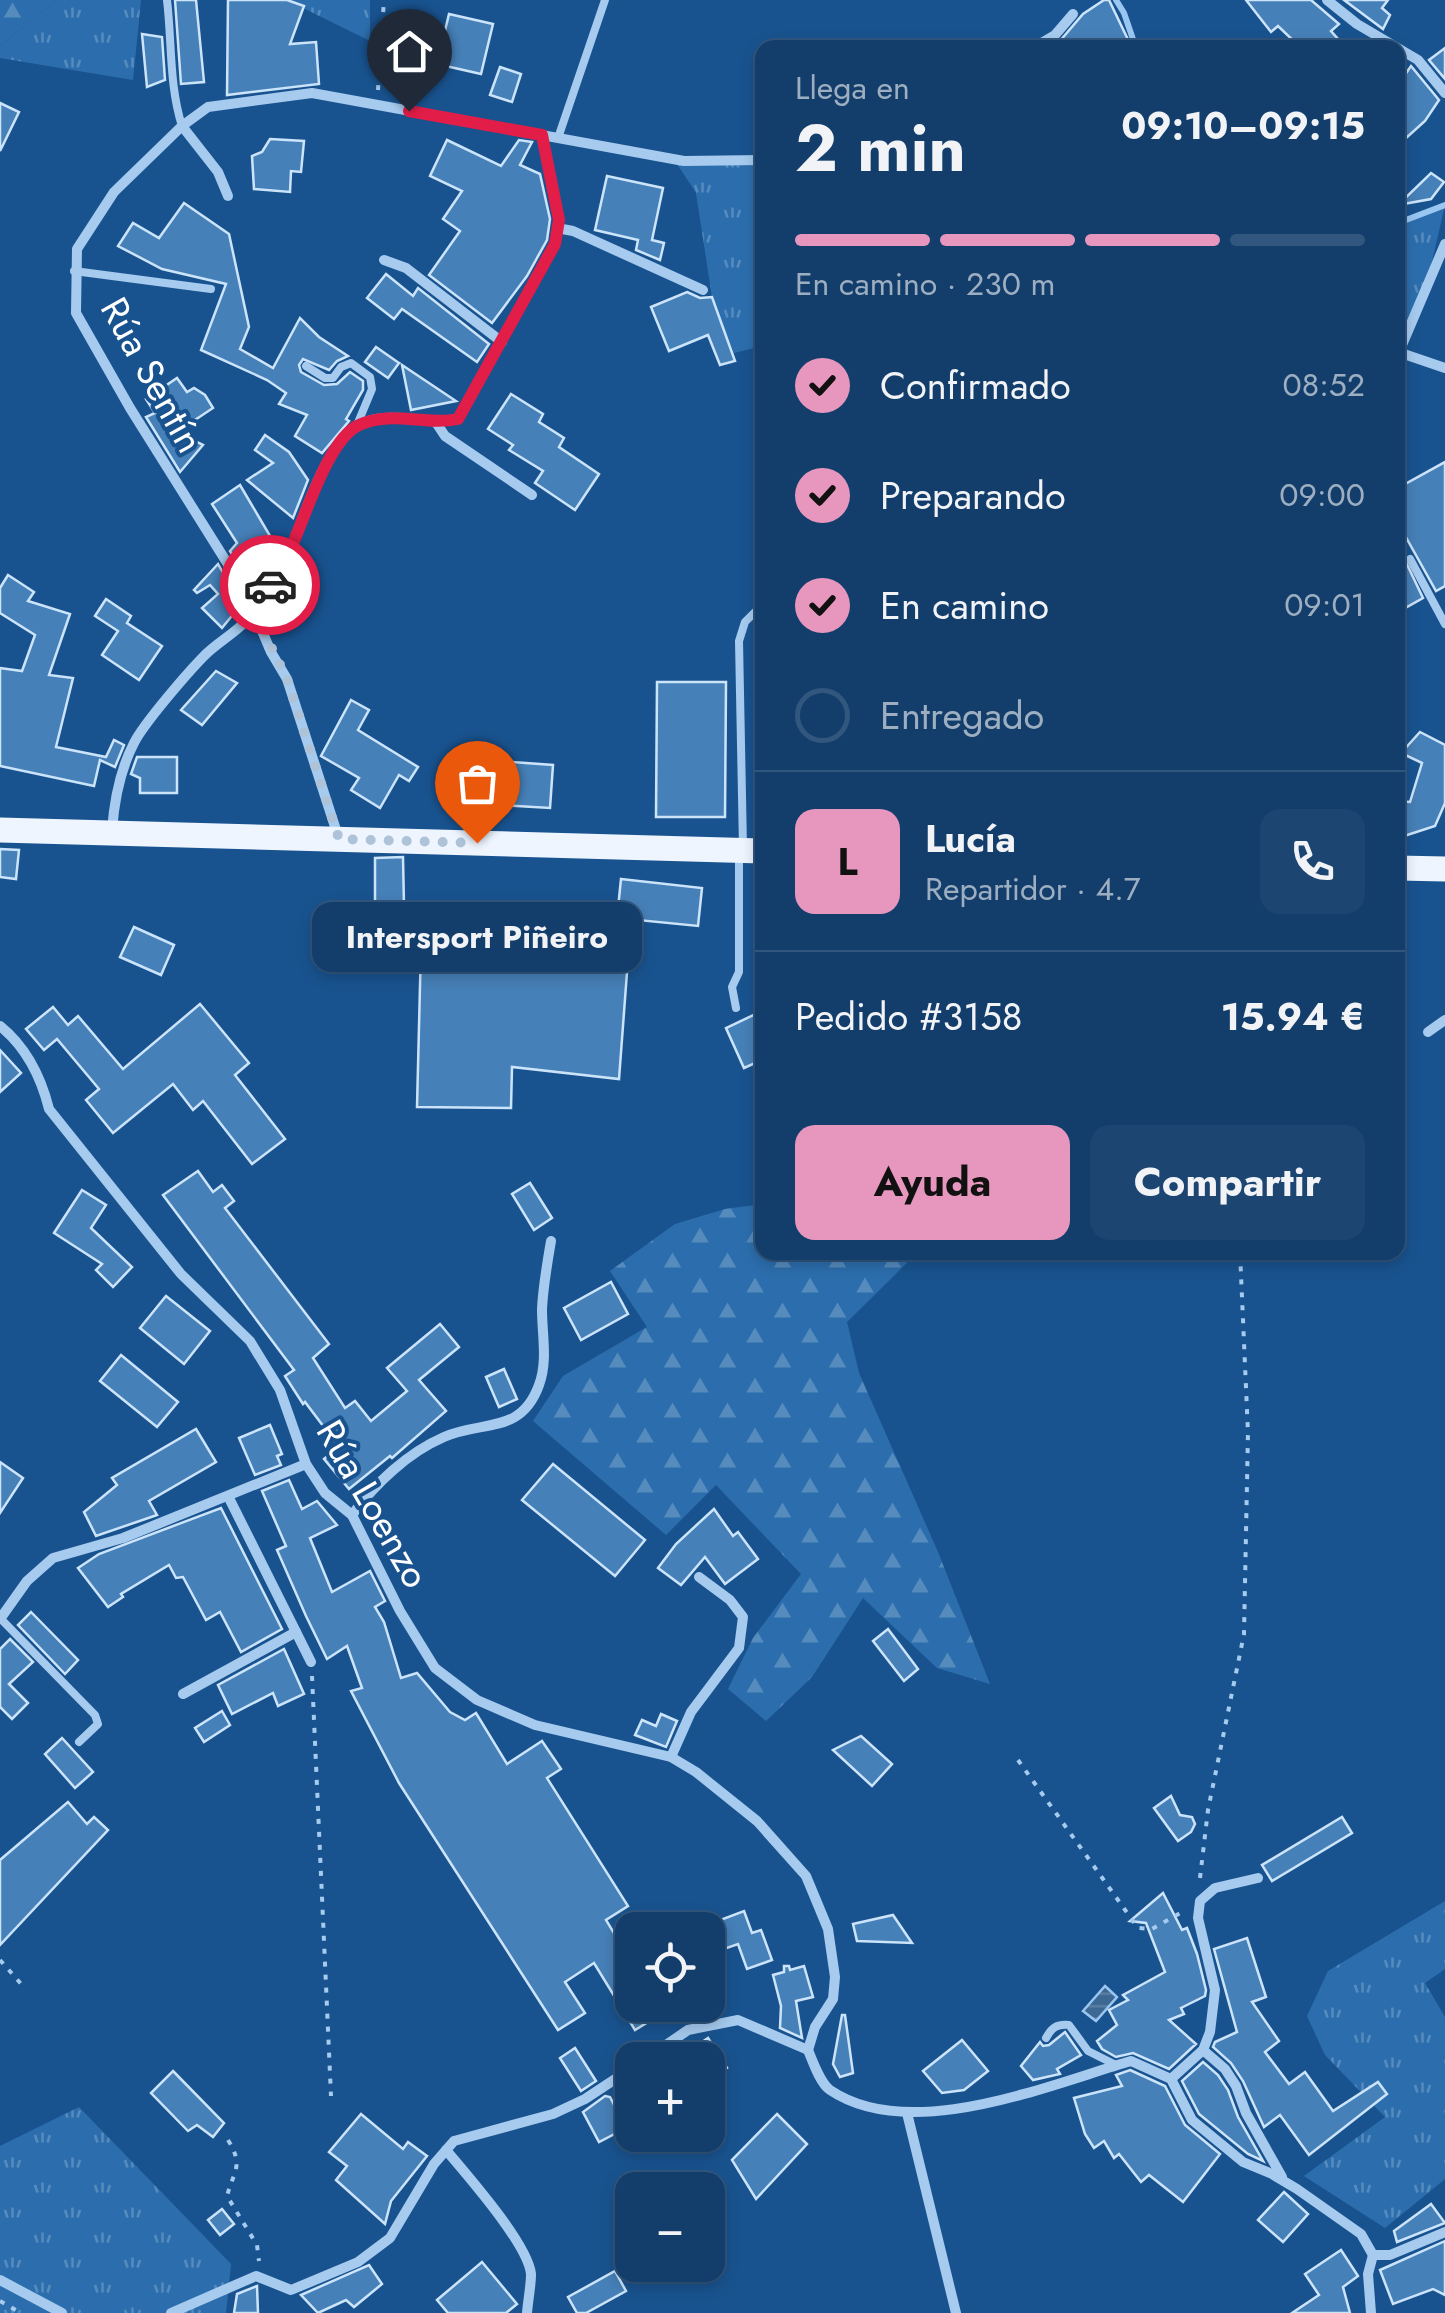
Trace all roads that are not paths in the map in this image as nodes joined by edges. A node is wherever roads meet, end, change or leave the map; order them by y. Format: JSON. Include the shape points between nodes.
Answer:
{"nodes":[{"id":1,"x":166,"y":0,"type":"edge"},
{"id":2,"x":604,"y":0,"type":"edge"},
{"id":3,"x":1327,"y":0,"type":"edge"},
{"id":4,"x":1073,"y":14,"type":"dead end"},
{"id":5,"x":1047,"y":40,"type":"edge"},
{"id":6,"x":1384,"y":40,"type":"edge"},
{"id":7,"x":1405,"y":52,"type":"edge"},
{"id":8,"x":1445,"y":93,"type":"edge"},
{"id":9,"x":182,"y":126,"type":"junction"},
{"id":10,"x":542,"y":135,"type":"junction"},
{"id":11,"x":558,"y":138,"type":"junction"},
{"id":12,"x":755,"y":160,"type":"edge"},
{"id":13,"x":228,"y":196,"type":"dead end"},
{"id":14,"x":557,"y":228,"type":"junction"},
{"id":15,"x":1445,"y":244,"type":"edge"},
{"id":16,"x":384,"y":260,"type":"dead end"},
{"id":17,"x":74,"y":272,"type":"junction"},
{"id":18,"x":210,"y":289,"type":"dead end"},
{"id":19,"x":703,"y":290,"type":"dead end"},
{"id":20,"x":1405,"y":336,"type":"edge"},
{"id":21,"x":502,"y":342,"type":"junction"},
{"id":22,"x":1405,"y":354,"type":"edge"},
{"id":23,"x":306,"y":366,"type":"dead end"},
{"id":24,"x":1445,"y":368,"type":"edge"},
{"id":25,"x":438,"y":424,"type":"junction"},
{"id":26,"x":358,"y":425,"type":"junction"},
{"id":27,"x":532,"y":494,"type":"dead end"},
{"id":28,"x":1410,"y":560,"type":"dead end"},
{"id":29,"x":254,"y":612,"type":"junction"},
{"id":30,"x":755,"y":612,"type":"edge"},
{"id":31,"x":1445,"y":624,"type":"edge"},
{"id":32,"x":0,"y":830,"type":"edge"},
{"id":33,"x":112,"y":833,"type":"junction"},
{"id":34,"x":339,"y":839,"type":"junction"},
{"id":35,"x":748,"y":850,"type":"edge"},
{"id":36,"x":1405,"y":868,"type":"edge"},
{"id":37,"x":1445,"y":869,"type":"edge"},
{"id":38,"x":736,"y":1008,"type":"dead end"},
{"id":39,"x":1445,"y":1020,"type":"edge"},
{"id":40,"x":0,"y":1026,"type":"edge"},
{"id":41,"x":1428,"y":1032,"type":"dead end"},
{"id":42,"x":551,"y":1241,"type":"dead end"},
{"id":43,"x":306,"y":1464,"type":"junction"},
{"id":44,"x":228,"y":1496,"type":"junction"},
{"id":45,"x":352,"y":1515,"type":"junction"},
{"id":46,"x":699,"y":1577,"type":"dead end"},
{"id":47,"x":0,"y":1619,"type":"edge"},
{"id":48,"x":296,"y":1632,"type":"junction"},
{"id":49,"x":311,"y":1662,"type":"road end"},
{"id":50,"x":183,"y":1694,"type":"dead end"},
{"id":51,"x":79,"y":1742,"type":"dead end"},
{"id":52,"x":671,"y":1757,"type":"junction"},
{"id":53,"x":1258,"y":1878,"type":"dead end"},
{"id":54,"x":1046,"y":2038,"type":"dead end"},
{"id":55,"x":670,"y":2042,"type":"edge"},
{"id":56,"x":808,"y":2050,"type":"junction"},
{"id":57,"x":1203,"y":2050,"type":"junction"},
{"id":58,"x":1116,"y":2065,"type":"junction"},
{"id":59,"x":1170,"y":2079,"type":"junction"},
{"id":60,"x":615,"y":2080,"type":"edge"},
{"id":61,"x":906,"y":2113,"type":"junction"},
{"id":62,"x":446,"y":2150,"type":"junction"},
{"id":63,"x":1286,"y":2182,"type":"junction"},
{"id":64,"x":1445,"y":2232,"type":"edge"},
{"id":65,"x":1373,"y":2254,"type":"junction"},
{"id":66,"x":0,"y":2280,"type":"edge"},
{"id":67,"x":62,"y":2313,"type":"edge"},
{"id":68,"x":172,"y":2313,"type":"edge"},
{"id":69,"x":527,"y":2313,"type":"edge"},
{"id":70,"x":956,"y":2313,"type":"edge"},
{"id":71,"x":1370,"y":2313,"type":"edge"}],
"edges":[{"from":1,"to":9,"type":"lane"},
{"from":2,"to":11,"type":"lane"},
{"from":3,"to":6,"type":"street"},
{"from":4,"to":5,"type":"street"},
{"from":7,"to":8,"type":"street"},
{"from":9,"to":10,"type":"street","name":"Rúa Sentín","via":[[208,107],[312,94]]},
{"from":9,"to":13,"type":"street"},
{"from":9,"to":17,"type":"street","name":"Rúa Sentín","via":[[114,192],[78,249]]},
{"from":10,"to":11,"type":"street","name":"Rúa Sentín"},
{"from":10,"to":14,"type":"street"},
{"from":11,"to":12,"type":"street","name":"Rúa Sentín","via":[[684,161]]},
{"from":14,"to":19,"type":"street"},
{"from":14,"to":21,"type":"street","via":[[555,244]]},
{"from":15,"to":20,"type":"street"},
{"from":16,"to":21,"type":"street","via":[[406,268]]},
{"from":17,"to":18,"type":"lane"},
{"from":17,"to":29,"type":"street","name":"Rúa Sentín","via":[[76,313]]},
{"from":21,"to":25,"type":"street","via":[[458,419]]},
{"from":22,"to":24,"type":"street"},
{"from":23,"to":26,"type":"lane","via":[[333,378],[351,363],[370,376],[372,389]]},
{"from":25,"to":26,"type":"street","via":[[394,417]]},
{"from":25,"to":27,"type":"street","via":[[444,436]]},
{"from":26,"to":29,"type":"street","via":[[326,468],[286,560]]},
{"from":28,"to":31,"type":"lane"},
{"from":29,"to":33,"type":"street","via":[[208,652],[134,742],[114,799]]},
{"from":29,"to":34,"type":"street","name":"Rúa Sentín","via":[[287,679]]},
{"from":30,"to":35,"type":"lane","via":[[739,641]]},
{"from":32,"to":33,"type":"main road"},
{"from":33,"to":34,"type":"main road"},
{"from":34,"to":35,"type":"main road"},
{"from":35,"to":38,"type":"lane","via":[[739,972],[732,987]]},
{"from":36,"to":37,"type":"main road"},
{"from":39,"to":41,"type":"street"},
{"from":40,"to":43,"type":"street","name":"Rúa Loenzo","via":[[30,1060],[49,1109],[181,1274],[250,1341],[280,1390]]},
{"from":42,"to":45,"type":"street","via":[[542,1308],[544,1364],[523,1412],[446,1435],[412,1455]]},
{"from":43,"to":44,"type":"street"},
{"from":43,"to":45,"type":"street","name":"Rúa Loenzo","via":[[325,1493]]},
{"from":44,"to":47,"type":"street","via":[[53,1558]]},
{"from":44,"to":48,"type":"street"},
{"from":45,"to":52,"type":"street","name":"Rúa Loenzo","via":[[435,1668],[477,1700],[535,1724]]},
{"from":46,"to":52,"type":"street","via":[[743,1617],[739,1648],[691,1712]]},
{"from":47,"to":51,"type":"lane","via":[[95,1715],[98,1724]]},
{"from":48,"to":49,"type":"street"},
{"from":48,"to":50,"type":"street"},
{"from":52,"to":56,"type":"street","name":"Rúa Loenzo","via":[[756,1821],[806,1876],[828,1929],[835,1977],[833,1999]]},
{"from":53,"to":57,"type":"street","via":[[1216,1888],[1200,1902],[1215,1990]]},
{"from":54,"to":58,"type":"lane","via":[[1059,2024],[1068,2026],[1088,2051]]},
{"from":55,"to":56,"type":"street","via":[[688,2030],[738,2020]]},
{"from":56,"to":61,"type":"street","via":[[827,2089]]},
{"from":57,"to":59,"type":"street"},
{"from":57,"to":63,"type":"street","via":[[1236,2086]]},
{"from":58,"to":59,"type":"street","via":[[1130,2061]]},
{"from":58,"to":61,"type":"street","via":[[968,2110]]},
{"from":59,"to":63,"type":"street","via":[[1192,2120],[1243,2162]]},
{"from":60,"to":62,"type":"street","via":[[553,2114],[454,2141]]},
{"from":61,"to":70,"type":"street"},
{"from":62,"to":68,"type":"street","via":[[390,2238],[358,2262],[291,2290],[256,2276]]},
{"from":62,"to":69,"type":"street","via":[[526,2257]]},
{"from":63,"to":65,"type":"street","via":[[1361,2234]]},
{"from":64,"to":65,"type":"street","via":[[1390,2255]]},
{"from":65,"to":71,"type":"street"},
{"from":66,"to":67,"type":"street"}]}
